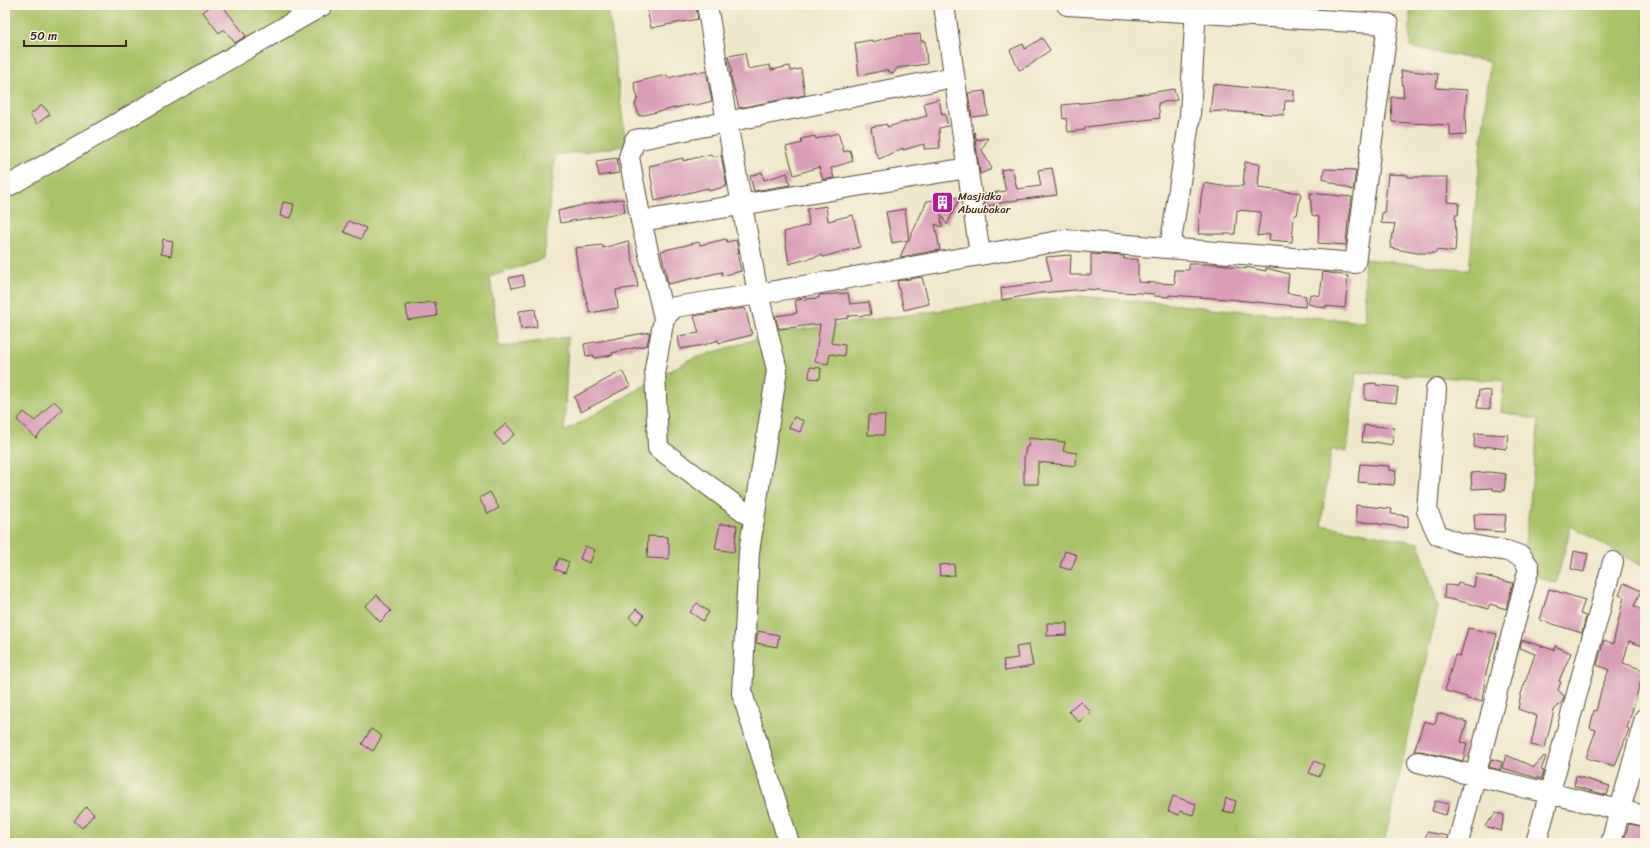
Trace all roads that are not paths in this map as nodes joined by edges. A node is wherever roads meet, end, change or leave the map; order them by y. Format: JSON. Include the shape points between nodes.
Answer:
{"nodes":[{"id":1,"x":323,"y":5,"type":"edge"},
{"id":2,"x":707,"y":5,"type":"edge"},
{"id":3,"x":944,"y":5,"type":"edge"},
{"id":4,"x":1067,"y":5,"type":"edge"},
{"id":5,"x":1196,"y":9,"type":"edge"},
{"id":6,"x":954,"y":77,"type":"junction"},
{"id":7,"x":726,"y":122,"type":"junction"},
{"id":8,"x":968,"y":168,"type":"junction"},
{"id":9,"x":5,"y":188,"type":"edge"},
{"id":10,"x":742,"y":204,"type":"junction"},
{"id":11,"x":641,"y":220,"type":"junction"},
{"id":12,"x":1170,"y":248,"type":"junction"},
{"id":13,"x":980,"y":255,"type":"junction"},
{"id":14,"x":758,"y":294,"type":"junction"},
{"id":15,"x":664,"y":318,"type":"junction"},
{"id":16,"x":1436,"y":389,"type":"dead end"},
{"id":17,"x":754,"y":519,"type":"junction"},
{"id":18,"x":1613,"y":562,"type":"dead end"},
{"id":19,"x":1645,"y":718,"type":"edge"},
{"id":20,"x":1418,"y":762,"type":"dead end"},
{"id":21,"x":1476,"y":776,"type":"junction"},
{"id":22,"x":1550,"y":794,"type":"junction"},
{"id":23,"x":1620,"y":810,"type":"junction"},
{"id":24,"x":1645,"y":816,"type":"edge"},
{"id":25,"x":789,"y":843,"type":"edge"},
{"id":26,"x":1458,"y":843,"type":"edge"},
{"id":27,"x":1536,"y":843,"type":"edge"},
{"id":28,"x":1611,"y":843,"type":"edge"}],
"edges":[{"from":1,"to":9,"type":"street"},
{"from":2,"to":7,"type":"street"},
{"from":3,"to":6,"type":"street"},
{"from":4,"to":5,"type":"street"},
{"from":5,"to":12,"type":"street","via":[[1190,116]]},
{"from":5,"to":12,"type":"street","via":[[1388,24],[1356,263]]},
{"from":6,"to":7,"type":"street"},
{"from":6,"to":8,"type":"street"},
{"from":7,"to":10,"type":"street"},
{"from":7,"to":11,"type":"street","via":[[635,140],[629,157]]},
{"from":8,"to":10,"type":"street"},
{"from":8,"to":13,"type":"street"},
{"from":10,"to":11,"type":"street"},
{"from":10,"to":14,"type":"street"},
{"from":11,"to":15,"type":"street"},
{"from":12,"to":13,"type":"street","via":[[1065,240]]},
{"from":13,"to":14,"type":"street"},
{"from":14,"to":15,"type":"street","via":[[675,307]]},
{"from":14,"to":17,"type":"street","via":[[777,370]]},
{"from":15,"to":17,"type":"street","via":[[655,368],[658,448]]},
{"from":16,"to":21,"type":"street","via":[[1427,512],[1438,535],[1459,543],[1507,551],[1521,556],[1530,566]]},
{"from":17,"to":25,"type":"street","via":[[749,552],[742,693]]},
{"from":18,"to":22,"type":"street"},
{"from":19,"to":23,"type":"street"},
{"from":20,"to":21,"type":"street"},
{"from":21,"to":22,"type":"street"},
{"from":21,"to":26,"type":"street"},
{"from":22,"to":23,"type":"street"},
{"from":22,"to":27,"type":"street"},
{"from":23,"to":24,"type":"street"},
{"from":23,"to":28,"type":"street"}]}
